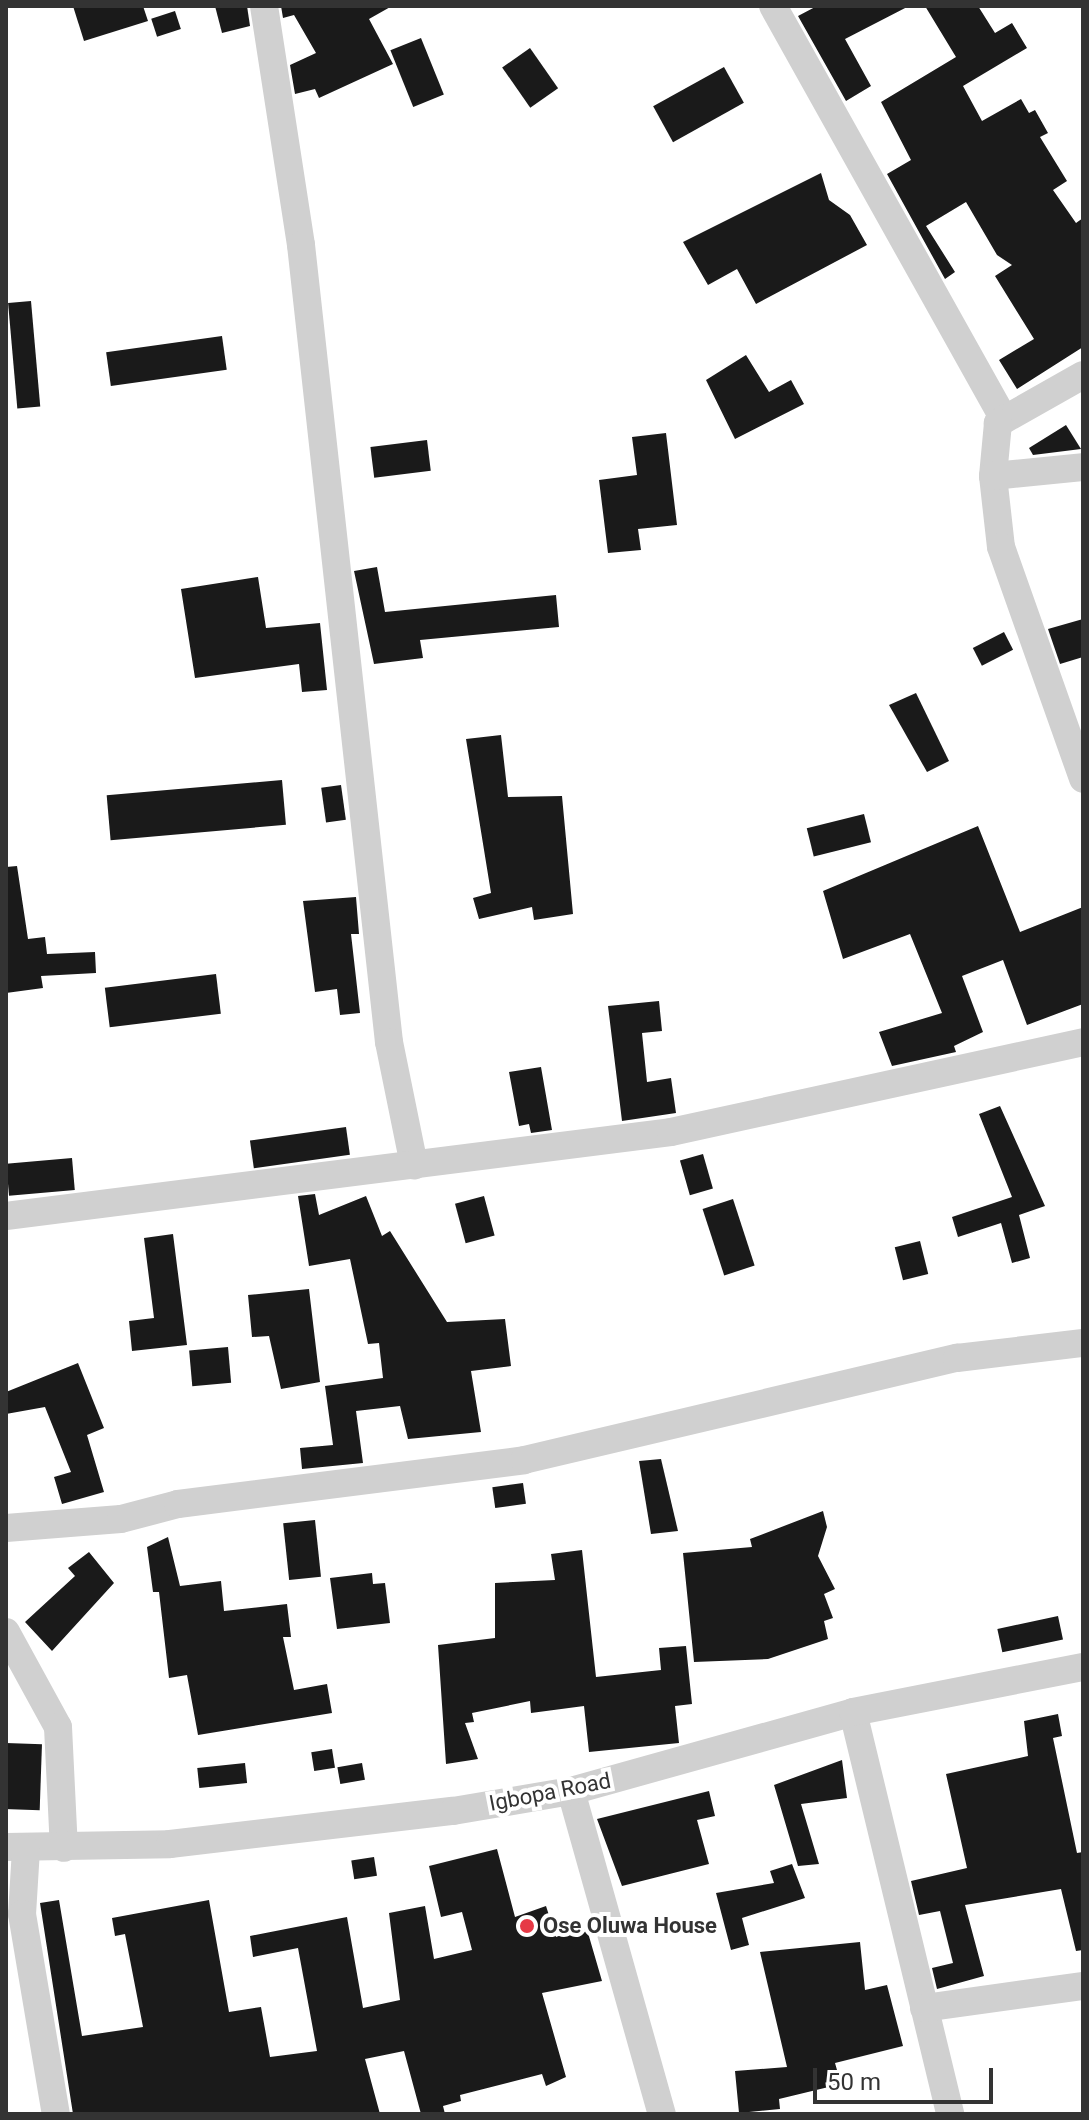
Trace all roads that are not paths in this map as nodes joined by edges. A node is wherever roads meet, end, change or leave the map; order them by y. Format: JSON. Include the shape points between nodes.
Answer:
{"nodes":[{"id":1,"x":264,"y":6,"type":"edge"},
{"id":2,"x":773,"y":6,"type":"edge"},
{"id":3,"x":1083,"y":375,"type":"edge"},
{"id":4,"x":1004,"y":419,"type":"junction"},
{"id":5,"x":1083,"y":467,"type":"edge"},
{"id":6,"x":993,"y":476,"type":"junction"},
{"id":7,"x":1081,"y":772,"type":"edge"},
{"id":8,"x":1083,"y":1042,"type":"edge"},
{"id":9,"x":414,"y":1165,"type":"junction"},
{"id":10,"x":6,"y":1216,"type":"edge"},
{"id":11,"x":1083,"y":1343,"type":"edge"},
{"id":12,"x":6,"y":1528,"type":"edge"},
{"id":13,"x":6,"y":1632,"type":"edge"},
{"id":14,"x":1083,"y":1667,"type":"edge"},
{"id":15,"x":853,"y":1712,"type":"junction"},
{"id":16,"x":571,"y":1791,"type":"junction"},
{"id":17,"x":16,"y":1848,"type":"edge"},
{"id":18,"x":64,"y":1848,"type":"junction"},
{"id":19,"x":1083,"y":1986,"type":"edge"},
{"id":20,"x":924,"y":2008,"type":"junction"},
{"id":21,"x":56,"y":2114,"type":"edge"},
{"id":22,"x":662,"y":2114,"type":"edge"},
{"id":23,"x":950,"y":2114,"type":"edge"}],
"edges":[{"from":1,"to":9,"type":"street","via":[[301,245],[389,1042]]},
{"from":2,"to":4,"type":"street"},
{"from":3,"to":4,"type":"street"},
{"from":4,"to":6,"type":"street"},
{"from":5,"to":6,"type":"street"},
{"from":6,"to":7,"type":"street","via":[[1001,547]]},
{"from":8,"to":9,"type":"street","via":[[671,1132]]},
{"from":9,"to":10,"type":"street"},
{"from":11,"to":12,"type":"street","via":[[957,1358],[524,1460],[178,1504],[121,1519]]},
{"from":13,"to":18,"type":"street","via":[[58,1727]]},
{"from":14,"to":15,"type":"street","name":"Igbopa Road"},
{"from":15,"to":16,"type":"street","name":"Igbopa Road"},
{"from":15,"to":20,"type":"street"},
{"from":16,"to":18,"type":"street","name":"Igbopa Road","via":[[170,1844]]},
{"from":16,"to":22,"type":"street"},
{"from":17,"to":18,"type":"street","name":"Igbopa Road"},
{"from":17,"to":21,"type":"street"},
{"from":19,"to":20,"type":"street"},
{"from":20,"to":23,"type":"street"}]}
